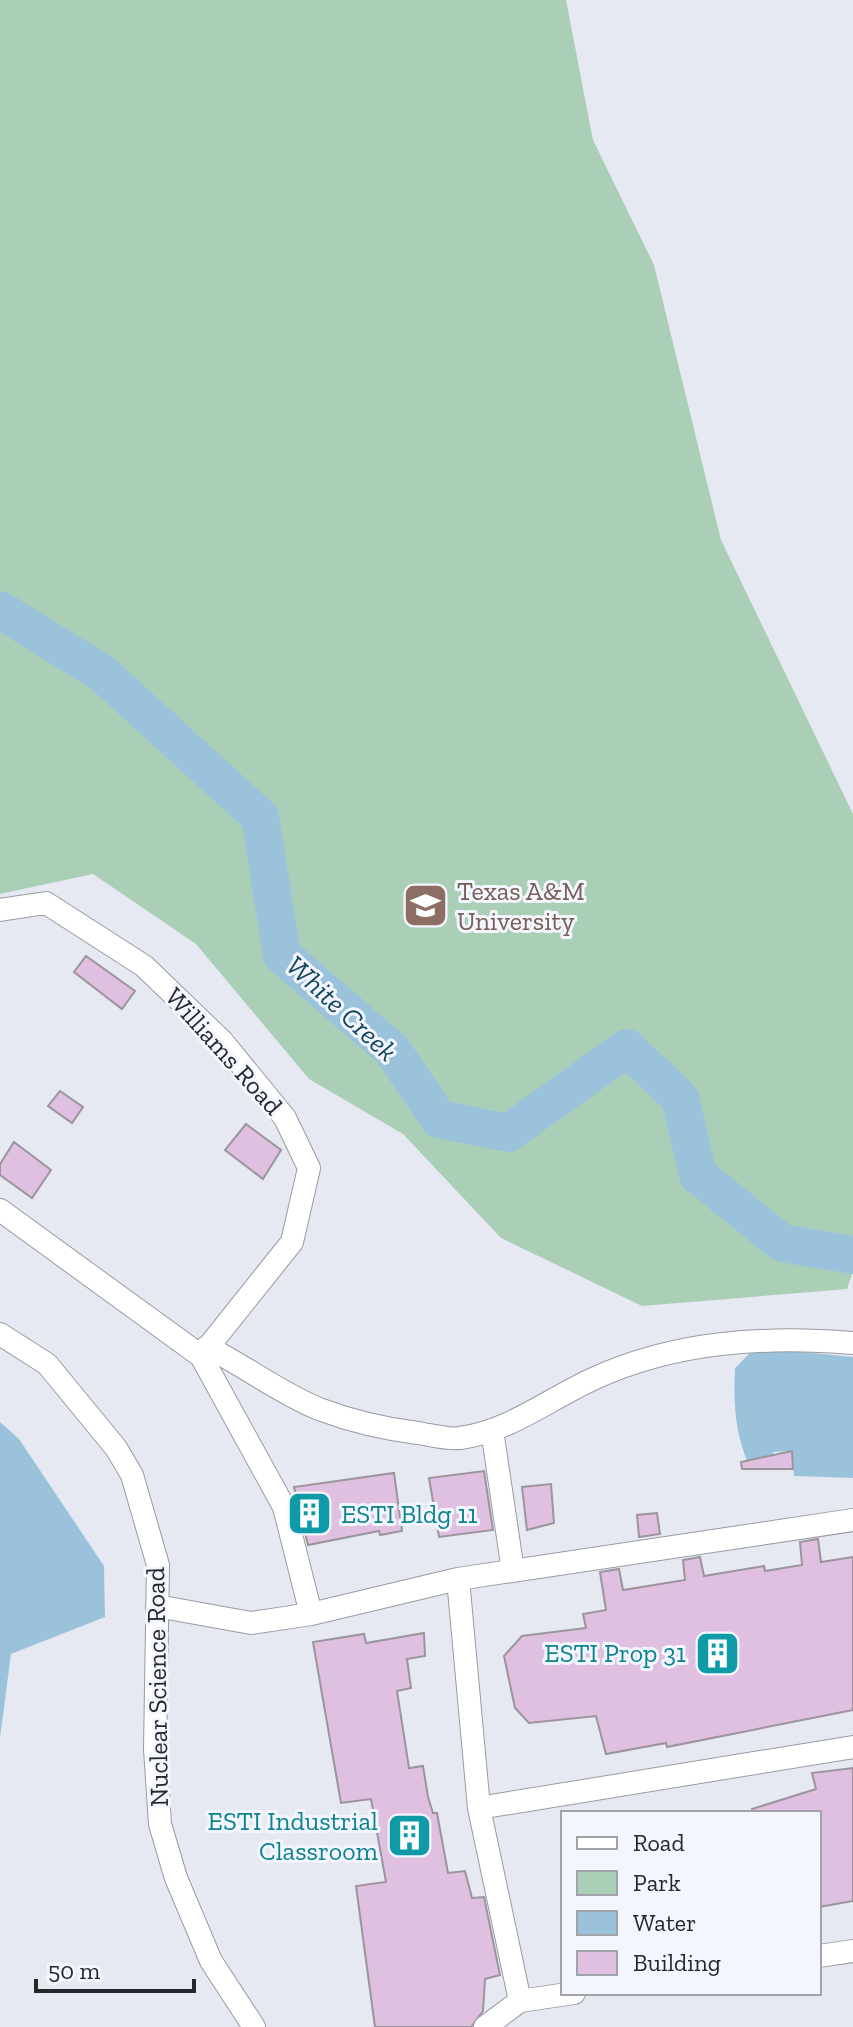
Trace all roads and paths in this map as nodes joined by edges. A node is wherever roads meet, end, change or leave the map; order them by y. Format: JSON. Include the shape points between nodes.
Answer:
{"nodes":[{"id":1,"x":0,"y":910,"type":"edge"},
{"id":2,"x":0,"y":1210,"type":"edge"},
{"id":3,"x":0,"y":1334,"type":"edge"},
{"id":4,"x":853,"y":1343,"type":"edge"},
{"id":5,"x":204,"y":1352,"type":"junction"},
{"id":6,"x":492,"y":1430,"type":"junction"},
{"id":7,"x":853,"y":1520,"type":"edge"},
{"id":8,"x":513,"y":1571,"type":"junction"},
{"id":9,"x":458,"y":1579,"type":"junction"},
{"id":10,"x":157,"y":1606,"type":"junction"},
{"id":11,"x":311,"y":1614,"type":"junction"},
{"id":12,"x":853,"y":1747,"type":"edge"},
{"id":13,"x":479,"y":1808,"type":"junction"},
{"id":14,"x":853,"y":1951,"type":"edge"},
{"id":15,"x":821,"y":1956,"type":"edge"},
{"id":16,"x":561,"y":1995,"type":"edge"},
{"id":17,"x":520,"y":2001,"type":"junction"},
{"id":18,"x":254,"y":2027,"type":"edge"},
{"id":19,"x":485,"y":2027,"type":"edge"}],
"edges":[{"from":1,"to":5,"type":"street","name":"Williams Road","via":[[46,903],[144,966],[222,1041],[285,1118],[309,1168],[292,1242]]},
{"from":2,"to":5,"type":"street"},
{"from":3,"to":10,"type":"street","name":"Nuclear Science Road","via":[[47,1364],[132,1475],[158,1565]]},
{"from":4,"to":6,"type":"street","via":[[702,1344],[662,1353],[592,1379]]},
{"from":5,"to":6,"type":"street","via":[[317,1408],[367,1424],[458,1438]]},
{"from":5,"to":11,"type":"street","via":[[284,1507]]},
{"from":6,"to":8,"type":"street"},
{"from":7,"to":8,"type":"street"},
{"from":8,"to":9,"type":"street"},
{"from":9,"to":11,"type":"street"},
{"from":9,"to":13,"type":"street"},
{"from":10,"to":11,"type":"street","via":[[251,1623]]},
{"from":10,"to":18,"type":"street","name":"Nuclear Science Road","via":[[160,1824],[211,1961]]},
{"from":12,"to":13,"type":"street"},
{"from":13,"to":17,"type":"street"},
{"from":14,"to":15,"type":"street"},
{"from":16,"to":17,"type":"street"},
{"from":17,"to":19,"type":"street"}]}
